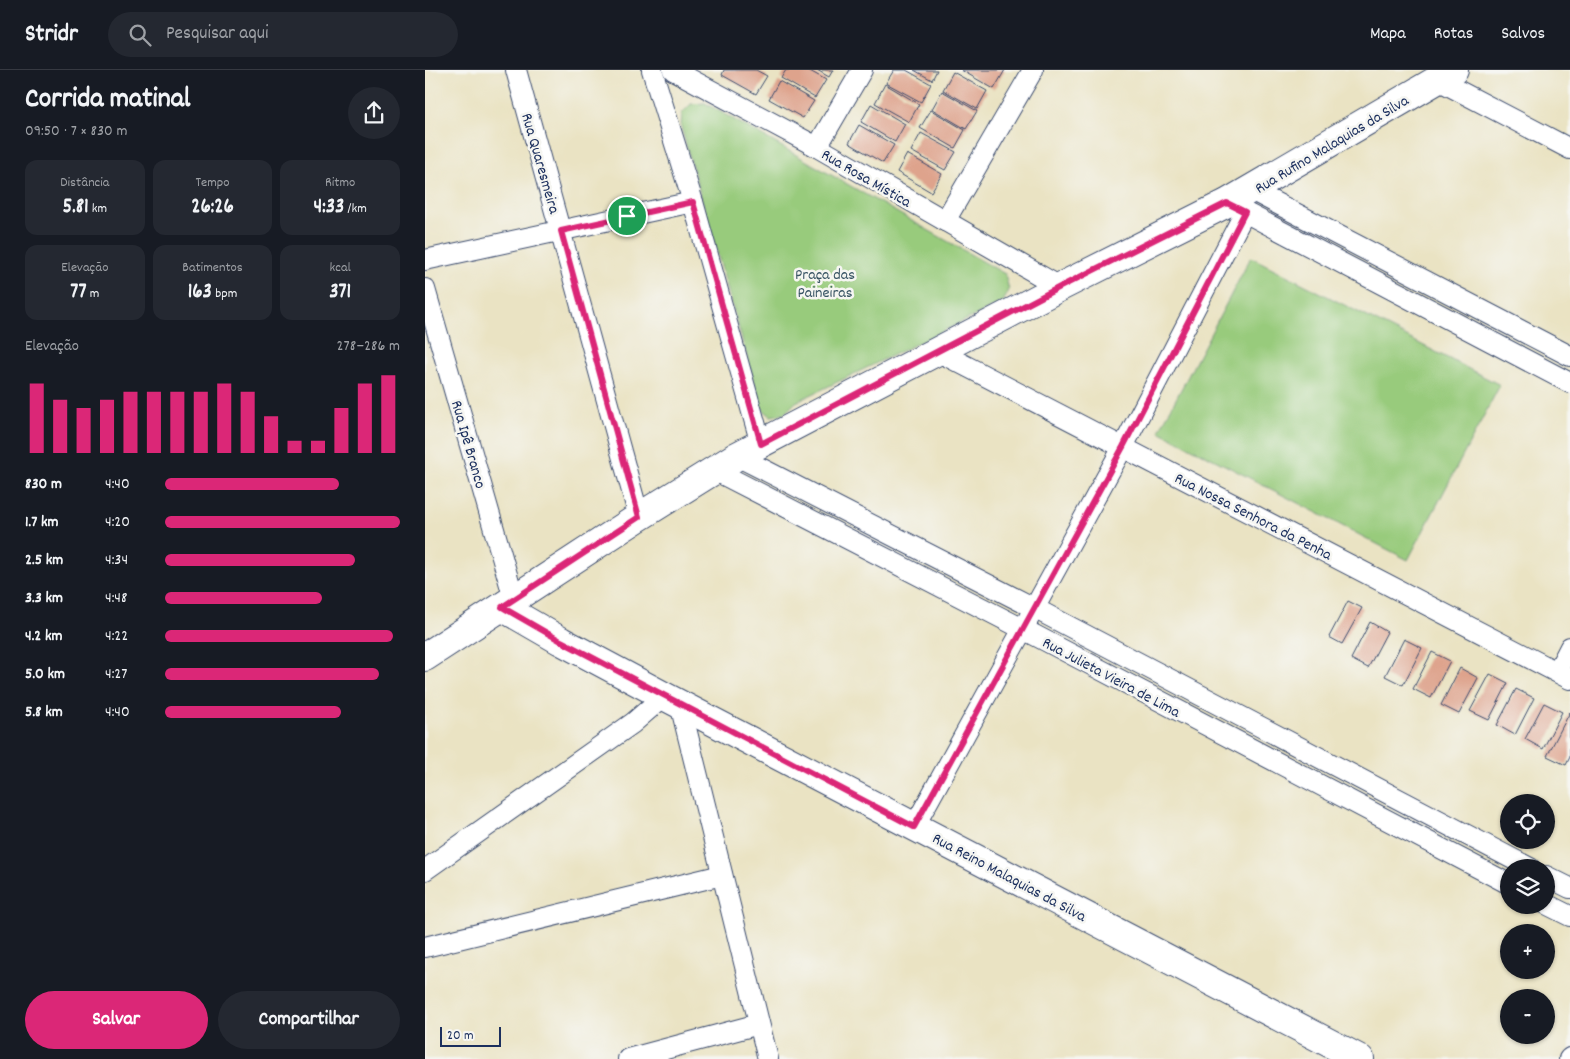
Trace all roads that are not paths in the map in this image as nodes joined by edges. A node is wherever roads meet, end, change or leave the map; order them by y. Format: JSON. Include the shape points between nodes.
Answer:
{"nodes":[{"id":1,"x":516,"y":70,"type":"edge"},
{"id":2,"x":652,"y":70,"type":"edge"},
{"id":3,"x":673,"y":70,"type":"edge"},
{"id":4,"x":862,"y":70,"type":"edge"},
{"id":5,"x":1033,"y":70,"type":"edge"},
{"id":6,"x":1446,"y":75,"type":"edge"},
{"id":7,"x":697,"y":76,"type":"edge"},
{"id":8,"x":817,"y":147,"type":"junction"},
{"id":9,"x":1570,"y":149,"type":"edge"},
{"id":10,"x":693,"y":202,"type":"junction"},
{"id":11,"x":1241,"y":202,"type":"junction"},
{"id":12,"x":945,"y":221,"type":"junction"},
{"id":13,"x":561,"y":231,"type":"junction"},
{"id":14,"x":425,"y":260,"type":"edge"},
{"id":15,"x":1060,"y":287,"type":"junction"},
{"id":16,"x":425,"y":289,"type":"edge"},
{"id":17,"x":937,"y":351,"type":"junction"},
{"id":18,"x":1570,"y":356,"type":"edge"},
{"id":19,"x":1570,"y":384,"type":"edge"},
{"id":20,"x":761,"y":444,"type":"junction"},
{"id":21,"x":1123,"y":447,"type":"junction"},
{"id":22,"x":737,"y":456,"type":"junction"},
{"id":23,"x":714,"y":470,"type":"junction"},
{"id":24,"x":639,"y":517,"type":"junction"},
{"id":25,"x":508,"y":603,"type":"junction"},
{"id":26,"x":1035,"y":608,"type":"junction"},
{"id":27,"x":1023,"y":629,"type":"junction"},
{"id":28,"x":1570,"y":647,"type":"edge"},
{"id":29,"x":425,"y":657,"type":"edge"},
{"id":30,"x":1563,"y":676,"type":"edge"},
{"id":31,"x":672,"y":700,"type":"junction"},
{"id":32,"x":914,"y":827,"type":"junction"},
{"id":33,"x":1513,"y":859,"type":"edge"},
{"id":34,"x":425,"y":870,"type":"edge"},
{"id":35,"x":722,"y":876,"type":"junction"},
{"id":36,"x":1500,"y":879,"type":"edge"},
{"id":37,"x":1555,"y":880,"type":"edge"},
{"id":38,"x":1570,"y":888,"type":"edge"},
{"id":39,"x":1555,"y":908,"type":"edge"},
{"id":40,"x":1570,"y":916,"type":"edge"},
{"id":41,"x":425,"y":947,"type":"edge"},
{"id":42,"x":759,"y":1024,"type":"junction"},
{"id":43,"x":628,"y":1059,"type":"edge"},
{"id":44,"x":767,"y":1059,"type":"edge"},
{"id":45,"x":1360,"y":1059,"type":"edge"}],
"edges":[{"from":1,"to":13,"type":"street","name":"Rua Quaresmeira"},
{"from":2,"to":10,"type":"street"},
{"from":3,"to":7,"type":"street","name":"Rua Rosa Mística"},
{"from":4,"to":8,"type":"street"},
{"from":5,"to":12,"type":"street"},
{"from":6,"to":9,"type":"street"},
{"from":6,"to":11,"type":"street","name":"Rua Rufino Malaquias da Silva"},
{"from":7,"to":8,"type":"street","name":"Rua Rosa Mística"},
{"from":8,"to":12,"type":"street","name":"Rua Rosa Mística"},
{"from":10,"to":13,"type":"street"},
{"from":10,"to":20,"type":"street"},
{"from":11,"to":15,"type":"street","name":"Rua Rufino Malaquias da Silva"},
{"from":11,"to":18,"type":"street"},
{"from":11,"to":19,"type":"street"},
{"from":11,"to":21,"type":"street"},
{"from":12,"to":15,"type":"street","name":"Rua Rosa Mística"},
{"from":13,"to":14,"type":"street"},
{"from":13,"to":24,"type":"street","name":"Rua Quaresmeira"},
{"from":15,"to":17,"type":"street","name":"Rua Rufino Malaquias da Silva"},
{"from":16,"to":25,"type":"street","name":"Rua Ipê Branco"},
{"from":17,"to":20,"type":"street","name":"Rua Rufino Malaquias da Silva"},
{"from":17,"to":21,"type":"street","name":"Rua Nossa Senhora da Penha"},
{"from":20,"to":22,"type":"street","name":"Rua Rufino Malaquias da Silva"},
{"from":21,"to":26,"type":"street"},
{"from":21,"to":30,"type":"street","name":"Rua Nossa Senhora da Penha"},
{"from":22,"to":23,"type":"street","name":"Rua Rufino Malaquias da Silva"},
{"from":22,"to":26,"type":"street","name":"Rua Julieta Vieira de Lima"},
{"from":23,"to":24,"type":"street","name":"Rua Rufino Malaquias da Silva"},
{"from":23,"to":27,"type":"street","name":"Rua Julieta Vieira de Lima"},
{"from":24,"to":25,"type":"street","name":"Rua Rufino Malaquias da Silva"},
{"from":25,"to":29,"type":"street","name":"Rua Rufino Malaquias da Silva"},
{"from":25,"to":31,"type":"street","name":"Rua Reino Malaquias da Silva","via":[[561,641]]},
{"from":26,"to":27,"type":"street"},
{"from":26,"to":33,"type":"street","name":"Rua Julieta Vieira de Lima"},
{"from":27,"to":32,"type":"street"},
{"from":27,"to":36,"type":"street","name":"Rua Julieta Vieira de Lima"},
{"from":28,"to":30,"type":"street"},
{"from":31,"to":32,"type":"street","name":"Rua Reino Malaquias da Silva"},
{"from":31,"to":34,"type":"street"},
{"from":31,"to":35,"type":"street"},
{"from":32,"to":45,"type":"street","name":"Rua Reino Malaquias da Silva"},
{"from":35,"to":41,"type":"street"},
{"from":35,"to":42,"type":"street"},
{"from":37,"to":38,"type":"street"},
{"from":39,"to":40,"type":"street"},
{"from":42,"to":43,"type":"street"},
{"from":42,"to":44,"type":"street"}]}
